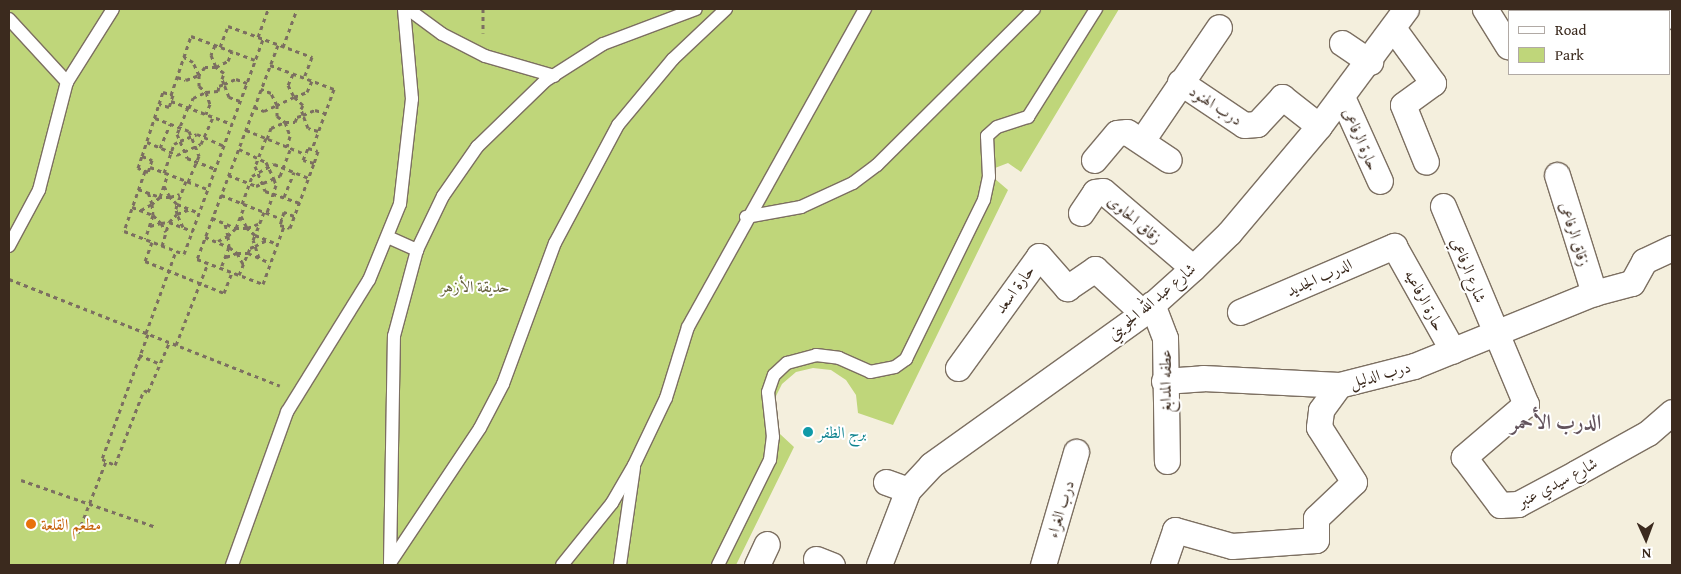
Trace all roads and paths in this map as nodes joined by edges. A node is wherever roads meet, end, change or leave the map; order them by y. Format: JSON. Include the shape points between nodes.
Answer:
{"nodes":[{"id":1,"x":113,"y":9,"type":"edge"},
{"id":2,"x":268,"y":9,"type":"edge"},
{"id":3,"x":297,"y":9,"type":"edge"},
{"id":4,"x":404,"y":9,"type":"edge"},
{"id":5,"x":408,"y":9,"type":"edge"},
{"id":6,"x":696,"y":9,"type":"edge"},
{"id":7,"x":726,"y":9,"type":"edge"},
{"id":8,"x":865,"y":9,"type":"edge"},
{"id":9,"x":1034,"y":9,"type":"edge"},
{"id":10,"x":1096,"y":9,"type":"edge"},
{"id":11,"x":1485,"y":9,"type":"edge"},
{"id":12,"x":1400,"y":18,"type":"edge"},
{"id":13,"x":9,"y":19,"type":"edge"},
{"id":14,"x":1219,"y":27,"type":"dead end"},
{"id":15,"x":258,"y":37,"type":"junction"},
{"id":16,"x":263,"y":39,"type":"junction"},
{"id":17,"x":1342,"y":43,"type":"dead end"},
{"id":18,"x":215,"y":45,"type":"junction"},
{"id":19,"x":278,"y":45,"type":"junction"},
{"id":20,"x":1508,"y":46,"type":"dead end"},
{"id":21,"x":220,"y":47,"type":"junction"},
{"id":22,"x":283,"y":47,"type":"junction"},
{"id":23,"x":232,"y":51,"type":"junction"},
{"id":24,"x":184,"y":57,"type":"junction"},
{"id":25,"x":255,"y":60,"type":"junction"},
{"id":26,"x":1370,"y":62,"type":"junction"},
{"id":27,"x":270,"y":65,"type":"junction"},
{"id":28,"x":216,"y":67,"type":"junction"},
{"id":29,"x":293,"y":74,"type":"junction"},
{"id":30,"x":199,"y":75,"type":"junction"},
{"id":31,"x":554,"y":76,"type":"junction"},
{"id":32,"x":177,"y":77,"type":"junction"},
{"id":33,"x":304,"y":78,"type":"junction"},
{"id":34,"x":312,"y":81,"type":"junction"},
{"id":35,"x":67,"y":82,"type":"junction"},
{"id":36,"x":1180,"y":82,"type":"junction"},
{"id":37,"x":247,"y":83,"type":"junction"},
{"id":38,"x":224,"y":84,"type":"junction"},
{"id":39,"x":261,"y":89,"type":"junction"},
{"id":40,"x":206,"y":92,"type":"junction"},
{"id":41,"x":171,"y":94,"type":"junction"},
{"id":42,"x":294,"y":97,"type":"junction"},
{"id":43,"x":1342,"y":97,"type":"junction"},
{"id":44,"x":171,"y":101,"type":"junction"},
{"id":45,"x":240,"y":101,"type":"junction"},
{"id":46,"x":160,"y":104,"type":"junction"},
{"id":47,"x":277,"y":105,"type":"junction"},
{"id":48,"x":254,"y":107,"type":"junction"},
{"id":49,"x":188,"y":108,"type":"junction"},
{"id":50,"x":325,"y":113,"type":"junction"},
{"id":51,"x":206,"y":114,"type":"junction"},
{"id":52,"x":303,"y":114,"type":"junction"},
{"id":53,"x":213,"y":117,"type":"junction"},
{"id":54,"x":155,"y":118,"type":"junction"},
{"id":55,"x":285,"y":122,"type":"junction"},
{"id":56,"x":170,"y":124,"type":"junction"},
{"id":57,"x":232,"y":124,"type":"junction"},
{"id":58,"x":1320,"y":126,"type":"junction"},
{"id":59,"x":179,"y":127,"type":"junction"},
{"id":60,"x":246,"y":130,"type":"junction"},
{"id":61,"x":318,"y":131,"type":"junction"},
{"id":62,"x":191,"y":137,"type":"junction"},
{"id":63,"x":204,"y":138,"type":"junction"},
{"id":64,"x":267,"y":138,"type":"junction"},
{"id":65,"x":1143,"y":139,"type":"junction"},
{"id":66,"x":180,"y":141,"type":"junction"},
{"id":67,"x":146,"y":142,"type":"junction"},
{"id":68,"x":224,"y":146,"type":"junction"},
{"id":69,"x":196,"y":147,"type":"junction"},
{"id":70,"x":289,"y":147,"type":"junction"},
{"id":71,"x":160,"y":148,"type":"junction"},
{"id":72,"x":239,"y":149,"type":"junction"},
{"id":73,"x":312,"y":149,"type":"junction"},
{"id":74,"x":171,"y":152,"type":"junction"},
{"id":75,"x":184,"y":152,"type":"junction"},
{"id":76,"x":306,"y":154,"type":"junction"},
{"id":77,"x":142,"y":156,"type":"junction"},
{"id":78,"x":258,"y":158,"type":"junction"},
{"id":79,"x":1094,"y":160,"type":"dead end"},
{"id":80,"x":1169,"y":160,"type":"dead end"},
{"id":81,"x":196,"y":162,"type":"junction"},
{"id":82,"x":1426,"y":162,"type":"dead end"},
{"id":83,"x":314,"y":163,"type":"junction"},
{"id":84,"x":150,"y":167,"type":"junction"},
{"id":85,"x":268,"y":167,"type":"junction"},
{"id":86,"x":283,"y":168,"type":"junction"},
{"id":87,"x":215,"y":169,"type":"junction"},
{"id":88,"x":144,"y":171,"type":"junction"},
{"id":89,"x":258,"y":172,"type":"junction"},
{"id":90,"x":294,"y":172,"type":"junction"},
{"id":91,"x":166,"y":173,"type":"junction"},
{"id":92,"x":1557,"y":175,"type":"dead end"},
{"id":93,"x":228,"y":176,"type":"junction"},
{"id":94,"x":308,"y":178,"type":"junction"},
{"id":95,"x":274,"y":179,"type":"junction"},
{"id":96,"x":187,"y":182,"type":"junction"},
{"id":97,"x":1380,"y":182,"type":"dead end"},
{"id":98,"x":249,"y":183,"type":"junction"},
{"id":99,"x":262,"y":183,"type":"junction"},
{"id":100,"x":164,"y":186,"type":"junction"},
{"id":101,"x":138,"y":188,"type":"junction"},
{"id":102,"x":208,"y":190,"type":"junction"},
{"id":103,"x":148,"y":192,"type":"junction"},
{"id":104,"x":273,"y":193,"type":"junction"},
{"id":105,"x":181,"y":194,"type":"junction"},
{"id":106,"x":221,"y":195,"type":"junction"},
{"id":107,"x":160,"y":197,"type":"junction"},
{"id":108,"x":170,"y":197,"type":"junction"},
{"id":109,"x":284,"y":197,"type":"junction"},
{"id":110,"x":299,"y":203,"type":"junction"},
{"id":111,"x":152,"y":204,"type":"junction"},
{"id":112,"x":177,"y":204,"type":"junction"},
{"id":113,"x":244,"y":204,"type":"junction"},
{"id":114,"x":1443,"y":206,"type":"dead end"},
{"id":115,"x":132,"y":207,"type":"junction"},
{"id":116,"x":190,"y":209,"type":"junction"},
{"id":117,"x":141,"y":210,"type":"junction"},
{"id":118,"x":265,"y":212,"type":"junction"},
{"id":119,"x":199,"y":213,"type":"junction"},
{"id":120,"x":1081,"y":213,"type":"dead end"},
{"id":121,"x":177,"y":214,"type":"junction"},
{"id":122,"x":153,"y":215,"type":"junction"},
{"id":123,"x":241,"y":216,"type":"junction"},
{"id":124,"x":294,"y":216,"type":"junction"},
{"id":125,"x":746,"y":217,"type":"junction"},
{"id":126,"x":212,"y":218,"type":"junction"},
{"id":127,"x":282,"y":219,"type":"junction"},
{"id":128,"x":169,"y":222,"type":"junction"},
{"id":129,"x":161,"y":223,"type":"junction"},
{"id":130,"x":225,"y":224,"type":"junction"},
{"id":131,"x":259,"y":224,"type":"junction"},
{"id":132,"x":149,"y":226,"type":"junction"},
{"id":133,"x":284,"y":226,"type":"junction"},
{"id":134,"x":182,"y":227,"type":"junction"},
{"id":135,"x":236,"y":228,"type":"junction"},
{"id":136,"x":247,"y":228,"type":"junction"},
{"id":137,"x":193,"y":231,"type":"junction"},
{"id":138,"x":166,"y":232,"type":"junction"},
{"id":139,"x":228,"y":236,"type":"junction"},
{"id":140,"x":255,"y":236,"type":"junction"},
{"id":141,"x":205,"y":237,"type":"junction"},
{"id":142,"x":390,"y":238,"type":"junction"},
{"id":143,"x":145,"y":239,"type":"junction"},
{"id":144,"x":267,"y":240,"type":"junction"},
{"id":145,"x":152,"y":242,"type":"junction"},
{"id":146,"x":217,"y":242,"type":"junction"},
{"id":147,"x":277,"y":244,"type":"junction"},
{"id":148,"x":9,"y":246,"type":"edge"},
{"id":149,"x":162,"y":246,"type":"junction"},
{"id":150,"x":255,"y":246,"type":"junction"},
{"id":151,"x":230,"y":247,"type":"junction"},
{"id":152,"x":1672,"y":248,"type":"edge"},
{"id":153,"x":417,"y":250,"type":"junction"},
{"id":154,"x":1398,"y":250,"type":"joint"},
{"id":155,"x":176,"y":251,"type":"junction"},
{"id":156,"x":237,"y":253,"type":"junction"},
{"id":157,"x":248,"y":253,"type":"junction"},
{"id":158,"x":225,"y":257,"type":"junction"},
{"id":159,"x":259,"y":258,"type":"junction"},
{"id":160,"x":270,"y":262,"type":"junction"},
{"id":161,"x":208,"y":263,"type":"junction"},
{"id":162,"x":243,"y":265,"type":"junction"},
{"id":163,"x":221,"y":268,"type":"junction"},
{"id":164,"x":1193,"y":268,"type":"junction"},
{"id":165,"x":169,"y":271,"type":"junction"},
{"id":166,"x":232,"y":272,"type":"junction"},
{"id":167,"x":240,"y":275,"type":"junction"},
{"id":168,"x":9,"y":279,"type":"edge"},
{"id":169,"x":200,"y":283,"type":"junction"},
{"id":170,"x":1594,"y":293,"type":"junction"},
{"id":171,"x":1148,"y":308,"type":"junction"},
{"id":172,"x":1240,"y":312,"type":"dead end"},
{"id":173,"x":147,"y":334,"type":"junction"},
{"id":174,"x":1495,"y":334,"type":"junction"},
{"id":175,"x":169,"y":342,"type":"junction"},
{"id":176,"x":176,"y":345,"type":"junction"},
{"id":177,"x":1453,"y":351,"type":"junction"},
{"id":178,"x":139,"y":355,"type":"junction"},
{"id":179,"x":160,"y":364,"type":"junction"},
{"id":180,"x":958,"y":368,"type":"dead end"},
{"id":181,"x":1164,"y":381,"type":"junction"},
{"id":182,"x":1339,"y":385,"type":"junction"},
{"id":183,"x":296,"y":392,"type":"junction"},
{"id":184,"x":1672,"y":412,"type":"edge"},
{"id":185,"x":1076,"y":452,"type":"dead end"},
{"id":186,"x":106,"y":461,"type":"junction"},
{"id":187,"x":1167,"y":461,"type":"dead end"},
{"id":188,"x":634,"y":465,"type":"junction"},
{"id":189,"x":21,"y":480,"type":"dead end"},
{"id":190,"x":89,"y":504,"type":"junction"},
{"id":191,"x":156,"y":526,"type":"dead end"},
{"id":192,"x":78,"y":533,"type":"dead end"},
{"id":193,"x":1250,"y":554,"type":"edge"},
{"id":194,"x":389,"y":564,"type":"edge"},
{"id":195,"x":232,"y":565,"type":"edge"},
{"id":196,"x":562,"y":565,"type":"edge"},
{"id":197,"x":620,"y":565,"type":"edge"},
{"id":198,"x":718,"y":565,"type":"edge"},
{"id":199,"x":879,"y":565,"type":"edge"},
{"id":200,"x":1043,"y":565,"type":"edge"},
{"id":201,"x":1163,"y":565,"type":"edge"}],
"edges":[{"from":1,"to":35,"type":"lane"},
{"from":2,"to":15,"type":"path"},
{"from":3,"to":22,"type":"path"},
{"from":4,"to":142,"type":"lane","via":[[410,62],[410,135],[407,172]]},
{"from":5,"to":31,"type":"lane","via":[[442,34],[485,56]]},
{"from":6,"to":31,"type":"lane","via":[[611,40]]},
{"from":7,"to":194,"type":"lane","via":[[673,59],[618,125],[556,243],[524,338],[499,391]]},
{"from":8,"to":125,"type":"lane"},
{"from":9,"to":125,"type":"lane","via":[[865,174],[802,207]]},
{"from":10,"to":198,"type":"lane","via":[[1028,117],[997,127],[986,136],[989,177],[984,200],[906,359],[895,367],[870,372],[839,358],[816,355],[787,363],[774,375],[768,392],[774,437],[770,460]]},
{"from":11,"to":20,"type":"street"},
{"from":12,"to":26,"type":"street","name":"شارع عبد الله الجويني"},
{"from":12,"to":82,"type":"street","via":[[1433,83],[1402,105]]},
{"from":13,"to":35,"type":"lane"},
{"from":14,"to":36,"type":"street"},
{"from":15,"to":16,"type":"path"},
{"from":15,"to":21,"type":"path","via":[[228,26]]},
{"from":16,"to":19,"type":"path"},
{"from":16,"to":25,"type":"path"},
{"from":17,"to":26,"type":"street"},
{"from":18,"to":21,"type":"path"},
{"from":18,"to":24,"type":"path","via":[[191,36]]},
{"from":18,"to":28,"type":"path","via":[[212,55]]},
{"from":19,"to":22,"type":"path"},
{"from":19,"to":27,"type":"path"},
{"from":21,"to":23,"type":"path"},
{"from":22,"to":33,"type":"path","via":[[312,57]]},
{"from":23,"to":25,"type":"path"},
{"from":23,"to":28,"type":"path","via":[[228,62]]},
{"from":24,"to":30,"type":"path","via":[[193,62]]},
{"from":24,"to":32,"type":"path"},
{"from":25,"to":37,"type":"path"},
{"from":26,"to":43,"type":"street","name":"شارع عبد الله الجويني"},
{"from":27,"to":29,"type":"path"},
{"from":27,"to":39,"type":"path"},
{"from":28,"to":30,"type":"path","via":[[205,68]]},
{"from":28,"to":38,"type":"path","via":[[224,73]]},
{"from":29,"to":33,"type":"path"},
{"from":29,"to":42,"type":"path","via":[[288,85]]},
{"from":30,"to":32,"type":"path","via":[[186,80]]},
{"from":30,"to":40,"type":"path","via":[[199,86]]},
{"from":31,"to":153,"type":"lane","via":[[477,147],[443,196]]},
{"from":32,"to":41,"type":"path"},
{"from":33,"to":34,"type":"path"},
{"from":34,"to":42,"type":"path","via":[[307,92]]},
{"from":34,"to":50,"type":"path","via":[[334,89]]},
{"from":35,"to":148,"type":"lane","via":[[39,190]]},
{"from":36,"to":58,"type":"street","name":"درب الهنود","via":[[1244,125],[1257,124],[1282,97]]},
{"from":36,"to":65,"type":"street"},
{"from":37,"to":38,"type":"path","via":[[236,79]]},
{"from":37,"to":45,"type":"path"},
{"from":38,"to":40,"type":"path","via":[[218,91]]},
{"from":38,"to":45,"type":"path","via":[[230,97]]},
{"from":39,"to":47,"type":"path","via":[[271,93]]},
{"from":39,"to":48,"type":"path"},
{"from":40,"to":49,"type":"path","via":[[193,98]]},
{"from":40,"to":51,"type":"path","via":[[210,104]]},
{"from":41,"to":44,"type":"path"},
{"from":41,"to":46,"type":"path","via":[[163,92]]},
{"from":42,"to":47,"type":"path"},
{"from":42,"to":52,"type":"path","via":[[303,105]]},
{"from":43,"to":58,"type":"street","name":"شارع عبد الله الجويني"},
{"from":43,"to":97,"type":"street","name":"حارة الرفاعى"},
{"from":44,"to":46,"type":"path","via":[[169,107]]},
{"from":44,"to":49,"type":"path"},
{"from":45,"to":57,"type":"path"},
{"from":46,"to":54,"type":"path"},
{"from":47,"to":48,"type":"path","via":[[264,111]]},
{"from":47,"to":55,"type":"path","via":[[278,116]]},
{"from":48,"to":60,"type":"path"},
{"from":49,"to":51,"type":"path"},
{"from":49,"to":59,"type":"path"},
{"from":50,"to":52,"type":"path","via":[[315,110]]},
{"from":50,"to":61,"type":"path"},
{"from":51,"to":53,"type":"path"},
{"from":52,"to":55,"type":"path","via":[[295,122]]},
{"from":52,"to":61,"type":"path","via":[[308,128]]},
{"from":53,"to":57,"type":"path"},
{"from":53,"to":63,"type":"path"},
{"from":54,"to":56,"type":"path"},
{"from":54,"to":67,"type":"path"},
{"from":55,"to":64,"type":"path","via":[[271,128]]},
{"from":55,"to":70,"type":"path","via":[[290,136]]},
{"from":56,"to":59,"type":"path"},
{"from":56,"to":71,"type":"path"},
{"from":57,"to":68,"type":"path"},
{"from":58,"to":164,"type":"street","name":"شارع عبد الله الجويني","via":[[1228,233]]},
{"from":59,"to":62,"type":"path"},
{"from":59,"to":66,"type":"path"},
{"from":60,"to":64,"type":"path"},
{"from":60,"to":72,"type":"path"},
{"from":61,"to":73,"type":"path"},
{"from":62,"to":63,"type":"path"},
{"from":62,"to":66,"type":"path"},
{"from":62,"to":69,"type":"path"},
{"from":63,"to":68,"type":"path"},
{"from":63,"to":69,"type":"path"},
{"from":64,"to":70,"type":"path"},
{"from":64,"to":78,"type":"path"},
{"from":65,"to":79,"type":"street","via":[[1117,133]]},
{"from":65,"to":80,"type":"street"},
{"from":66,"to":74,"type":"path"},
{"from":66,"to":75,"type":"path"},
{"from":67,"to":71,"type":"path"},
{"from":67,"to":77,"type":"path"},
{"from":68,"to":87,"type":"path"},
{"from":69,"to":75,"type":"path"},
{"from":69,"to":81,"type":"path"},
{"from":70,"to":76,"type":"path"},
{"from":70,"to":86,"type":"path"},
{"from":71,"to":74,"type":"path"},
{"from":72,"to":78,"type":"path"},
{"from":72,"to":93,"type":"path"},
{"from":73,"to":76,"type":"path","via":[[308,148]]},
{"from":73,"to":83,"type":"path","via":[[318,151]]},
{"from":74,"to":75,"type":"path"},
{"from":74,"to":91,"type":"path"},
{"from":75,"to":81,"type":"path"},
{"from":76,"to":83,"type":"path","via":[[304,160]]},
{"from":77,"to":84,"type":"path","via":[[152,160]]},
{"from":77,"to":88,"type":"path","via":[[138,168]]},
{"from":78,"to":85,"type":"path"},
{"from":78,"to":89,"type":"path"},
{"from":81,"to":87,"type":"path"},
{"from":81,"to":96,"type":"path"},
{"from":83,"to":94,"type":"path"},
{"from":84,"to":88,"type":"path"},
{"from":84,"to":91,"type":"path"},
{"from":85,"to":86,"type":"path"},
{"from":85,"to":89,"type":"path"},
{"from":85,"to":95,"type":"path"},
{"from":86,"to":90,"type":"path"},
{"from":86,"to":95,"type":"path"},
{"from":87,"to":102,"type":"path"},
{"from":88,"to":101,"type":"path"},
{"from":89,"to":98,"type":"path"},
{"from":89,"to":99,"type":"path"},
{"from":90,"to":94,"type":"path"},
{"from":90,"to":109,"type":"path"},
{"from":91,"to":96,"type":"path"},
{"from":91,"to":100,"type":"path"},
{"from":92,"to":170,"type":"street","name":"زقاق الرفاعى"},
{"from":93,"to":98,"type":"path"},
{"from":93,"to":106,"type":"path"},
{"from":94,"to":110,"type":"path"},
{"from":95,"to":99,"type":"path"},
{"from":95,"to":104,"type":"path"},
{"from":96,"to":102,"type":"path"},
{"from":96,"to":105,"type":"path"},
{"from":98,"to":99,"type":"path"},
{"from":98,"to":113,"type":"path"},
{"from":99,"to":104,"type":"path"},
{"from":100,"to":107,"type":"path"},
{"from":100,"to":108,"type":"path"},
{"from":101,"to":103,"type":"path"},
{"from":101,"to":115,"type":"path"},
{"from":102,"to":119,"type":"path"},
{"from":103,"to":107,"type":"path"},
{"from":103,"to":111,"type":"path"},
{"from":104,"to":109,"type":"path"},
{"from":104,"to":118,"type":"path"},
{"from":105,"to":108,"type":"path"},
{"from":105,"to":112,"type":"path"},
{"from":106,"to":113,"type":"path"},
{"from":106,"to":126,"type":"path"},
{"from":107,"to":108,"type":"path"},
{"from":107,"to":111,"type":"path"},
{"from":108,"to":112,"type":"path"},
{"from":109,"to":110,"type":"path"},
{"from":110,"to":124,"type":"path"},
{"from":111,"to":117,"type":"path"},
{"from":111,"to":122,"type":"path"},
{"from":112,"to":116,"type":"path"},
{"from":112,"to":121,"type":"path"},
{"from":113,"to":118,"type":"path"},
{"from":113,"to":123,"type":"path"},
{"from":114,"to":174,"type":"street","name":"شارع الرفاعي"},
{"from":115,"to":117,"type":"path"},
{"from":115,"to":143,"type":"path","via":[[124,231]]},
{"from":116,"to":119,"type":"path"},
{"from":116,"to":121,"type":"path"},
{"from":117,"to":122,"type":"path"},
{"from":118,"to":127,"type":"path"},
{"from":118,"to":131,"type":"path"},
{"from":119,"to":137,"type":"path"},
{"from":120,"to":164,"type":"street","name":"زقاق الحاوى","via":[[1095,192],[1103,191]]},
{"from":121,"to":128,"type":"path"},
{"from":121,"to":134,"type":"path"},
{"from":122,"to":129,"type":"path"},
{"from":122,"to":132,"type":"path"},
{"from":123,"to":135,"type":"path"},
{"from":123,"to":136,"type":"path"},
{"from":124,"to":127,"type":"path","via":[[284,212]]},
{"from":124,"to":133,"type":"path","via":[[290,228]]},
{"from":125,"to":188,"type":"lane","via":[[688,327],[666,398]]},
{"from":126,"to":130,"type":"path"},
{"from":126,"to":141,"type":"path"},
{"from":127,"to":133,"type":"path"},
{"from":128,"to":129,"type":"path"},
{"from":128,"to":134,"type":"path"},
{"from":128,"to":138,"type":"path"},
{"from":129,"to":132,"type":"path"},
{"from":129,"to":138,"type":"path"},
{"from":130,"to":135,"type":"path"},
{"from":130,"to":139,"type":"path"},
{"from":131,"to":136,"type":"path"},
{"from":131,"to":140,"type":"path"},
{"from":132,"to":143,"type":"path"},
{"from":133,"to":147,"type":"path"},
{"from":134,"to":137,"type":"path"},
{"from":135,"to":136,"type":"path"},
{"from":135,"to":139,"type":"path"},
{"from":136,"to":140,"type":"path"},
{"from":137,"to":155,"type":"path","via":[[184,254]]},
{"from":138,"to":149,"type":"path"},
{"from":139,"to":146,"type":"path"},
{"from":139,"to":151,"type":"path"},
{"from":140,"to":144,"type":"path"},
{"from":140,"to":150,"type":"path"},
{"from":141,"to":146,"type":"path"},
{"from":141,"to":161,"type":"path","via":[[197,259]]},
{"from":142,"to":153,"type":"lane"},
{"from":142,"to":183,"type":"lane","via":[[369,280]]},
{"from":143,"to":145,"type":"path"},
{"from":144,"to":147,"type":"path"},
{"from":144,"to":150,"type":"path"},
{"from":145,"to":149,"type":"path"},
{"from":145,"to":165,"type":"path","via":[[145,261]]},
{"from":146,"to":151,"type":"path"},
{"from":147,"to":160,"type":"path"},
{"from":149,"to":155,"type":"path"},
{"from":150,"to":157,"type":"path"},
{"from":150,"to":159,"type":"path"},
{"from":151,"to":156,"type":"path"},
{"from":151,"to":158,"type":"path"},
{"from":152,"to":170,"type":"street","name":"درب الدليل","via":[[1644,261],[1632,283]]},
{"from":153,"to":194,"type":"lane","via":[[403,292],[390,380]]},
{"from":154,"to":172,"type":"street","name":"الدرب الجديد","via":[[1385,248]]},
{"from":154,"to":177,"type":"street","name":"حارة الرفاعيه"},
{"from":155,"to":165,"type":"path"},
{"from":156,"to":157,"type":"path"},
{"from":156,"to":158,"type":"path"},
{"from":156,"to":162,"type":"path"},
{"from":157,"to":159,"type":"path"},
{"from":157,"to":162,"type":"path"},
{"from":158,"to":163,"type":"path"},
{"from":159,"to":160,"type":"path"},
{"from":160,"to":167,"type":"path","via":[[263,284]]},
{"from":161,"to":163,"type":"path"},
{"from":161,"to":169,"type":"path"},
{"from":162,"to":167,"type":"path"},
{"from":163,"to":166,"type":"path"},
{"from":164,"to":171,"type":"street","name":"شارع عبد الله الجويني"},
{"from":165,"to":169,"type":"path"},
{"from":165,"to":173,"type":"path"},
{"from":166,"to":167,"type":"path"},
{"from":166,"to":169,"type":"path","via":[[224,293]]},
{"from":168,"to":173,"type":"path"},
{"from":169,"to":176,"type":"path"},
{"from":170,"to":174,"type":"street","name":"درب الدليل"},
{"from":171,"to":180,"type":"street","name":"حارة اسعد","via":[[1094,269],[1067,288],[1039,256]]},
{"from":171,"to":181,"type":"street","name":"عطفه المدابغ","via":[[1165,338]]},
{"from":171,"to":199,"type":"street","name":"شارع عبد الله الجويني","via":[[897,486]]},
{"from":173,"to":175,"type":"path"},
{"from":173,"to":178,"type":"path"},
{"from":174,"to":177,"type":"street","name":"درب الدليل"},
{"from":174,"to":184,"type":"street","name":"شارع سيدي عنبر","via":[[1526,408],[1464,457],[1500,505],[1518,504],[1576,473],[1648,432]]},
{"from":175,"to":176,"type":"path"},
{"from":175,"to":179,"type":"path"},
{"from":176,"to":183,"type":"path"},
{"from":177,"to":182,"type":"street","name":"درب الدليل"},
{"from":178,"to":179,"type":"path"},
{"from":178,"to":186,"type":"path","via":[[102,459]]},
{"from":179,"to":186,"type":"path","via":[[148,392],[144,390],[115,465]]},
{"from":181,"to":182,"type":"street","via":[[1203,378]]},
{"from":181,"to":187,"type":"street","name":"عطفه المدابغ"},
{"from":182,"to":193,"type":"street","name":"درب الدليل","via":[[1321,410],[1319,427],[1353,476],[1352,487],[1316,518],[1316,540]]},
{"from":183,"to":195,"type":"lane","via":[[268,455]]},
{"from":185,"to":200,"type":"street","name":"درب الغراء"},
{"from":186,"to":190,"type":"path"},
{"from":188,"to":196,"type":"lane","via":[[606,510]]},
{"from":188,"to":197,"type":"lane"},
{"from":189,"to":190,"type":"path"},
{"from":190,"to":191,"type":"path"},
{"from":190,"to":192,"type":"path"},
{"from":193,"to":201,"type":"street","name":"درب الدليل","via":[[1175,530]]}]}
